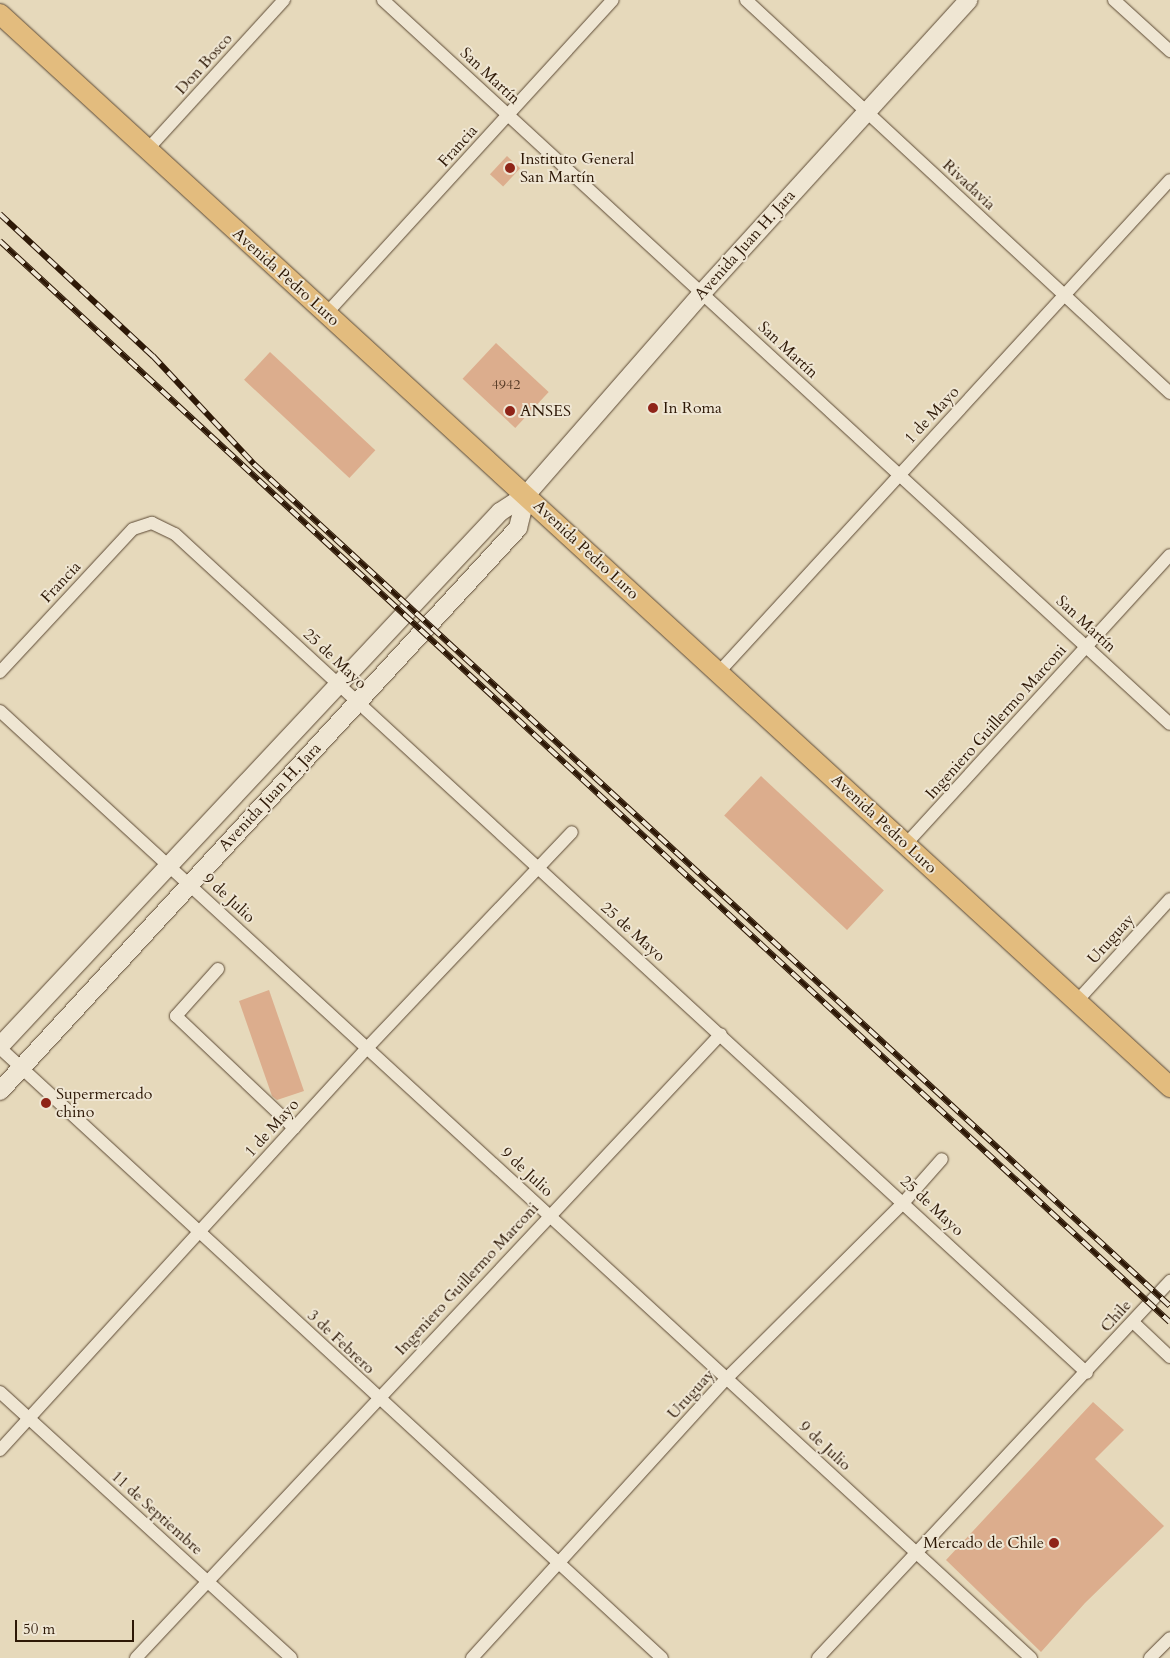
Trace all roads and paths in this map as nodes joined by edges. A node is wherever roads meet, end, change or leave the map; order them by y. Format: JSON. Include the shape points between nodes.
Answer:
{"nodes":[{"id":1,"x":284,"y":0,"type":"edge"},
{"id":2,"x":384,"y":0,"type":"edge"},
{"id":3,"x":613,"y":0,"type":"edge"},
{"id":4,"x":746,"y":0,"type":"edge"},
{"id":5,"x":969,"y":0,"type":"edge"},
{"id":6,"x":1114,"y":0,"type":"edge"},
{"id":7,"x":0,"y":14,"type":"edge"},
{"id":8,"x":1170,"y":51,"type":"edge"},
{"id":9,"x":866,"y":111,"type":"junction"},
{"id":10,"x":508,"y":115,"type":"junction"},
{"id":11,"x":147,"y":150,"type":"junction"},
{"id":12,"x":1170,"y":180,"type":"edge"},
{"id":13,"x":702,"y":293,"type":"junction"},
{"id":14,"x":1064,"y":296,"type":"junction"},
{"id":15,"x":326,"y":314,"type":"junction"},
{"id":16,"x":1170,"y":393,"type":"edge"},
{"id":17,"x":899,"y":474,"type":"junction"},
{"id":18,"x":526,"y":495,"type":"junction"},
{"id":19,"x":152,"y":523,"type":"joint"},
{"id":20,"x":1170,"y":555,"type":"edge"},
{"id":21,"x":1086,"y":647,"type":"junction"},
{"id":22,"x":0,"y":672,"type":"edge"},
{"id":23,"x":719,"y":672,"type":"junction"},
{"id":24,"x":339,"y":684,"type":"junction"},
{"id":25,"x":357,"y":702,"type":"junction"},
{"id":26,"x":0,"y":711,"type":"edge"},
{"id":27,"x":1170,"y":724,"type":"edge"},
{"id":28,"x":572,"y":832,"type":"dead end"},
{"id":29,"x":906,"y":844,"type":"junction"},
{"id":30,"x":170,"y":865,"type":"junction"},
{"id":31,"x":539,"y":867,"type":"junction"},
{"id":32,"x":190,"y":884,"type":"junction"},
{"id":33,"x":1170,"y":899,"type":"edge"},
{"id":34,"x":218,"y":969,"type":"dead end"},
{"id":35,"x":1077,"y":1001,"type":"junction"},
{"id":36,"x":721,"y":1034,"type":"junction"},
{"id":37,"x":0,"y":1047,"type":"edge"},
{"id":38,"x":368,"y":1048,"type":"junction"},
{"id":39,"x":21,"y":1067,"type":"junction"},
{"id":40,"x":1170,"y":1087,"type":"edge"},
{"id":41,"x":0,"y":1090,"type":"edge"},
{"id":42,"x":294,"y":1128,"type":"junction"},
{"id":43,"x":942,"y":1159,"type":"dead end"},
{"id":44,"x":904,"y":1202,"type":"junction"},
{"id":45,"x":549,"y":1215,"type":"junction"},
{"id":46,"x":199,"y":1232,"type":"junction"},
{"id":47,"x":1170,"y":1281,"type":"edge"},
{"id":48,"x":1133,"y":1322,"type":"junction"},
{"id":49,"x":1170,"y":1357,"type":"edge"},
{"id":50,"x":1087,"y":1373,"type":"junction"},
{"id":51,"x":727,"y":1378,"type":"junction"},
{"id":52,"x":0,"y":1392,"type":"edge"},
{"id":53,"x":378,"y":1398,"type":"junction"},
{"id":54,"x":28,"y":1418,"type":"junction"},
{"id":55,"x":0,"y":1450,"type":"edge"},
{"id":56,"x":916,"y":1553,"type":"junction"},
{"id":57,"x":559,"y":1563,"type":"junction"},
{"id":58,"x":207,"y":1581,"type":"junction"},
{"id":59,"x":1170,"y":1638,"type":"edge"},
{"id":60,"x":136,"y":1658,"type":"edge"},
{"id":61,"x":292,"y":1658,"type":"edge"},
{"id":62,"x":472,"y":1658,"type":"edge"},
{"id":63,"x":662,"y":1658,"type":"edge"},
{"id":64,"x":818,"y":1658,"type":"edge"},
{"id":65,"x":1031,"y":1658,"type":"edge"},
{"id":66,"x":1150,"y":1658,"type":"edge"}],
"edges":[{"from":1,"to":11,"type":"street","name":"Don Bosco"},
{"from":2,"to":10,"type":"street","name":"San Martín"},
{"from":3,"to":10,"type":"street","name":"Francia"},
{"from":4,"to":9,"type":"street","name":"Rivadavia"},
{"from":5,"to":9,"type":"main road","name":"Avenida Juan H. Jara"},
{"from":6,"to":8,"type":"street"},
{"from":7,"to":11,"type":"main road","name":"Avenida Pedro Luro"},
{"from":9,"to":13,"type":"main road","name":"Avenida Juan H. Jara"},
{"from":9,"to":14,"type":"street","name":"Rivadavia"},
{"from":10,"to":13,"type":"street","name":"San Martín"},
{"from":10,"to":15,"type":"street","name":"Francia"},
{"from":11,"to":15,"type":"main road","name":"Avenida Pedro Luro"},
{"from":12,"to":14,"type":"street","name":"1 de Mayo"},
{"from":13,"to":17,"type":"street","name":"San Martín"},
{"from":13,"to":18,"type":"main road","name":"Avenida Juan H. Jara"},
{"from":14,"to":16,"type":"street","name":"Rivadavia"},
{"from":14,"to":17,"type":"street","name":"1 de Mayo"},
{"from":15,"to":18,"type":"main road","name":"Avenida Pedro Luro"},
{"from":17,"to":21,"type":"street","name":"San Martín"},
{"from":17,"to":23,"type":"street","name":"1 de Mayo"},
{"from":18,"to":23,"type":"main road","name":"Avenida Pedro Luro"},
{"from":18,"to":24,"type":"main road","name":"Avenida Juan H. Jara","via":[[500,512]]},
{"from":18,"to":25,"type":"main road","name":"Avenida Juan H. Jara","via":[[518,528]]},
{"from":19,"to":22,"type":"street","name":"Francia","via":[[133,528]]},
{"from":19,"to":24,"type":"street","name":"25 de Mayo","via":[[175,534]]},
{"from":20,"to":21,"type":"street","name":"Ingeniero Guillermo Marconi"},
{"from":21,"to":27,"type":"street","name":"San Martín"},
{"from":21,"to":29,"type":"street","name":"Ingeniero Guillermo Marconi"},
{"from":23,"to":29,"type":"main road","name":"Avenida Pedro Luro"},
{"from":24,"to":25,"type":"street","name":"25 de Mayo"},
{"from":24,"to":30,"type":"main road","name":"Avenida Juan H. Jara"},
{"from":25,"to":31,"type":"street","name":"25 de Mayo"},
{"from":25,"to":32,"type":"main road","name":"Avenida Juan H. Jara"},
{"from":26,"to":30,"type":"street","name":"9 de Julio"},
{"from":28,"to":31,"type":"street","name":"1 de Mayo"},
{"from":29,"to":35,"type":"main road","name":"Avenida Pedro Luro"},
{"from":30,"to":32,"type":"street","name":"9 de Julio"},
{"from":30,"to":37,"type":"main road","name":"Avenida Juan H. Jara"},
{"from":31,"to":36,"type":"street","name":"25 de Mayo"},
{"from":31,"to":38,"type":"street","name":"1 de Mayo"},
{"from":32,"to":38,"type":"street","name":"9 de Julio"},
{"from":32,"to":39,"type":"main road","name":"Avenida Juan H. Jara"},
{"from":33,"to":35,"type":"street","name":"Uruguay"},
{"from":34,"to":42,"type":"street","via":[[176,1016]]},
{"from":35,"to":40,"type":"main road","name":"Avenida Pedro Luro"},
{"from":36,"to":44,"type":"street","name":"25 de Mayo"},
{"from":36,"to":45,"type":"street","name":"Ingeniero Guillermo Marconi"},
{"from":37,"to":39,"type":"street","name":"3 de Febrero"},
{"from":38,"to":42,"type":"street","name":"1 de Mayo"},
{"from":38,"to":45,"type":"street","name":"9 de Julio"},
{"from":39,"to":41,"type":"main road","name":"Avenida Juan H. Jara"},
{"from":39,"to":46,"type":"street","name":"3 de Febrero"},
{"from":42,"to":46,"type":"street","name":"1 de Mayo"},
{"from":43,"to":44,"type":"street","name":"Uruguay"},
{"from":44,"to":50,"type":"street","name":"25 de Mayo"},
{"from":44,"to":51,"type":"street","name":"Uruguay"},
{"from":45,"to":51,"type":"street","name":"9 de Julio"},
{"from":45,"to":53,"type":"street","name":"Ingeniero Guillermo Marconi"},
{"from":46,"to":53,"type":"street","name":"3 de Febrero"},
{"from":46,"to":54,"type":"street","name":"1 de Mayo"},
{"from":47,"to":48,"type":"street","name":"Chile"},
{"from":48,"to":49,"type":"street"},
{"from":48,"to":50,"type":"street","name":"Chile"},
{"from":50,"to":56,"type":"street","name":"Chile"},
{"from":51,"to":56,"type":"street","name":"9 de Julio"},
{"from":51,"to":57,"type":"street","name":"Uruguay"},
{"from":52,"to":54,"type":"street","name":"11 de Septiembre"},
{"from":53,"to":57,"type":"street","name":"3 de Febrero"},
{"from":53,"to":58,"type":"street","name":"Ingeniero Guillermo Marconi"},
{"from":54,"to":55,"type":"street","name":"1 de Mayo"},
{"from":54,"to":58,"type":"street","name":"11 de Septiembre"},
{"from":56,"to":64,"type":"street","name":"Chile"},
{"from":56,"to":65,"type":"street","name":"9 de Julio"},
{"from":57,"to":62,"type":"street","name":"Uruguay"},
{"from":57,"to":63,"type":"street","name":"3 de Febrero"},
{"from":58,"to":60,"type":"street","name":"Ingeniero Guillermo Marconi"},
{"from":58,"to":61,"type":"street","name":"11 de Septiembre"},
{"from":59,"to":66,"type":"street"}]}
